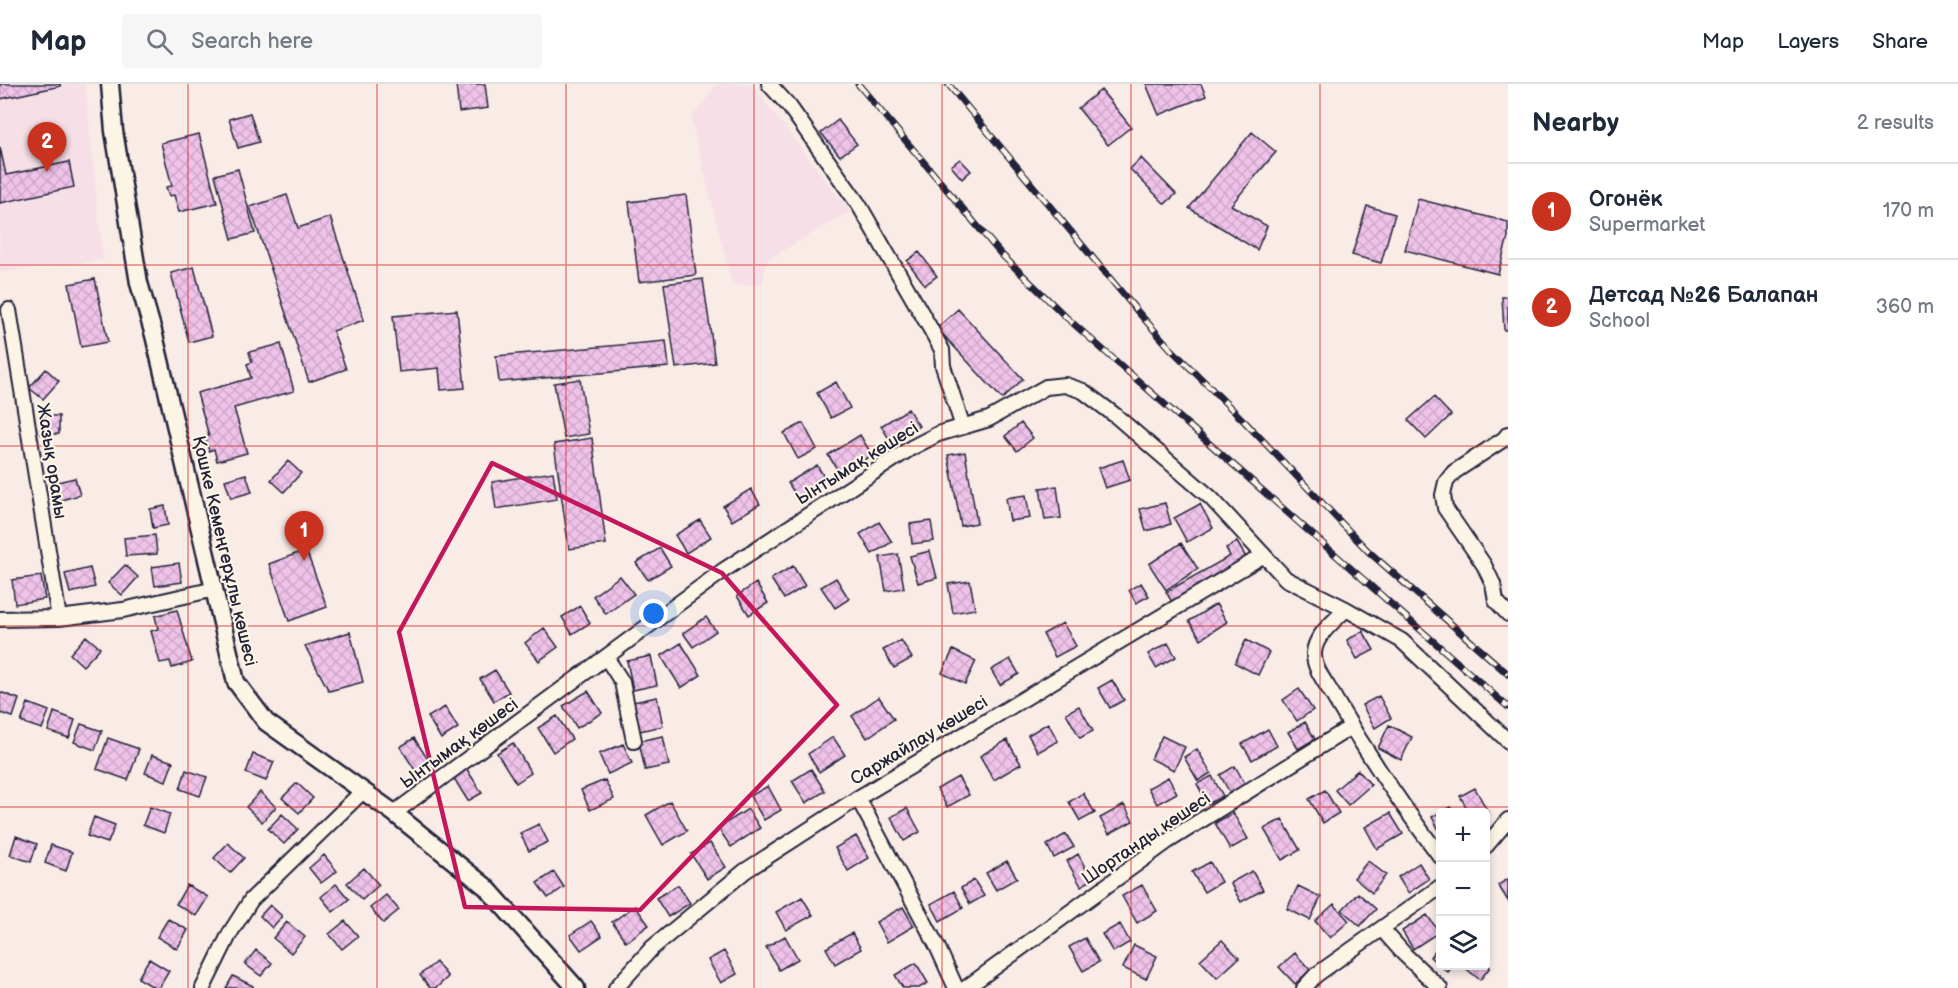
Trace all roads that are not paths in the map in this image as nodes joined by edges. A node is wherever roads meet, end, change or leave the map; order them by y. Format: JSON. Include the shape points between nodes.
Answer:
{"nodes":[{"id":1,"x":110,"y":84,"type":"edge"},
{"id":2,"x":769,"y":84,"type":"edge"},
{"id":3,"x":9,"y":310,"type":"dead end"},
{"id":4,"x":963,"y":427,"type":"junction"},
{"id":5,"x":1508,"y":434,"type":"edge"},
{"id":6,"x":1264,"y":555,"type":"junction"},
{"id":7,"x":214,"y":589,"type":"junction"},
{"id":8,"x":1346,"y":609,"type":"junction"},
{"id":9,"x":1508,"y":614,"type":"edge"},
{"id":10,"x":59,"y":618,"type":"junction"},
{"id":11,"x":0,"y":619,"type":"edge"},
{"id":12,"x":606,"y":657,"type":"junction"},
{"id":13,"x":1351,"y":727,"type":"junction"},
{"id":14,"x":634,"y":741,"type":"dead end"},
{"id":15,"x":1508,"y":741,"type":"edge"},
{"id":16,"x":363,"y":791,"type":"junction"},
{"id":17,"x":858,"y":798,"type":"junction"},
{"id":18,"x":394,"y":813,"type":"junction"},
{"id":19,"x":1508,"y":820,"type":"edge"},
{"id":20,"x":1490,"y":840,"type":"edge"},
{"id":21,"x":1436,"y":851,"type":"edge"},
{"id":22,"x":1436,"y":890,"type":"edge"},
{"id":23,"x":1382,"y":929,"type":"junction"},
{"id":24,"x":202,"y":988,"type":"edge"},
{"id":25,"x":576,"y":988,"type":"edge"},
{"id":26,"x":616,"y":988,"type":"edge"},
{"id":27,"x":956,"y":988,"type":"edge"},
{"id":28,"x":966,"y":988,"type":"edge"},
{"id":29,"x":1304,"y":988,"type":"edge"},
{"id":30,"x":1440,"y":988,"type":"edge"}],
"edges":[{"from":1,"to":7,"type":"street","name":"Қошке Кемеңгерұлы көшесі","via":[[139,283]]},
{"from":2,"to":4,"type":"street","via":[[859,205],[930,328],[942,350],[943,366]]},
{"from":3,"to":10,"type":"street","name":"Жазық орамы"},
{"from":4,"to":6,"type":"street","name":"Ынтымақ көшесі","via":[[989,419],[1046,387],[1065,385],[1083,391],[1211,498]]},
{"from":4,"to":12,"type":"street","name":"Ынтымақ көшесі","via":[[911,448],[724,570]]},
{"from":5,"to":9,"type":"street","via":[[1454,472],[1443,495],[1445,508],[1484,565],[1496,601]]},
{"from":6,"to":8,"type":"street","name":"Ынтымақ көшесі","via":[[1286,579]]},
{"from":6,"to":17,"type":"street","name":"Саржайлау көшесі"},
{"from":7,"to":10,"type":"street","via":[[123,610]]},
{"from":7,"to":16,"type":"street","name":"Қошке Кемеңгерұлы көшесі","via":[[236,682],[266,722]]},
{"from":8,"to":13,"type":"street","via":[[1319,638],[1314,652],[1316,666]]},
{"from":8,"to":15,"type":"street","name":"Ынтымақ көшесі","via":[[1402,641]]},
{"from":10,"to":11,"type":"street"},
{"from":12,"to":14,"type":"street","via":[[622,682]]},
{"from":12,"to":18,"type":"street","name":"Ынтымақ көшесі"},
{"from":13,"to":21,"type":"street"},
{"from":13,"to":28,"type":"street","name":"Шортанды көшесі","via":[[1168,841]]},
{"from":16,"to":18,"type":"street","name":"Қошке Кемеңгерұлы көшесі"},
{"from":16,"to":24,"type":"street","via":[[251,900]]},
{"from":17,"to":26,"type":"street","name":"Саржайлау көшесі","via":[[745,871],[652,948]]},
{"from":17,"to":27,"type":"street"},
{"from":18,"to":25,"type":"street","name":"Қошке Кемеңгерұлы көшесі","via":[[486,887]]},
{"from":19,"to":20,"type":"street"},
{"from":22,"to":23,"type":"street"},
{"from":23,"to":29,"type":"street","via":[[1316,975]]},
{"from":23,"to":30,"type":"street"}]}
